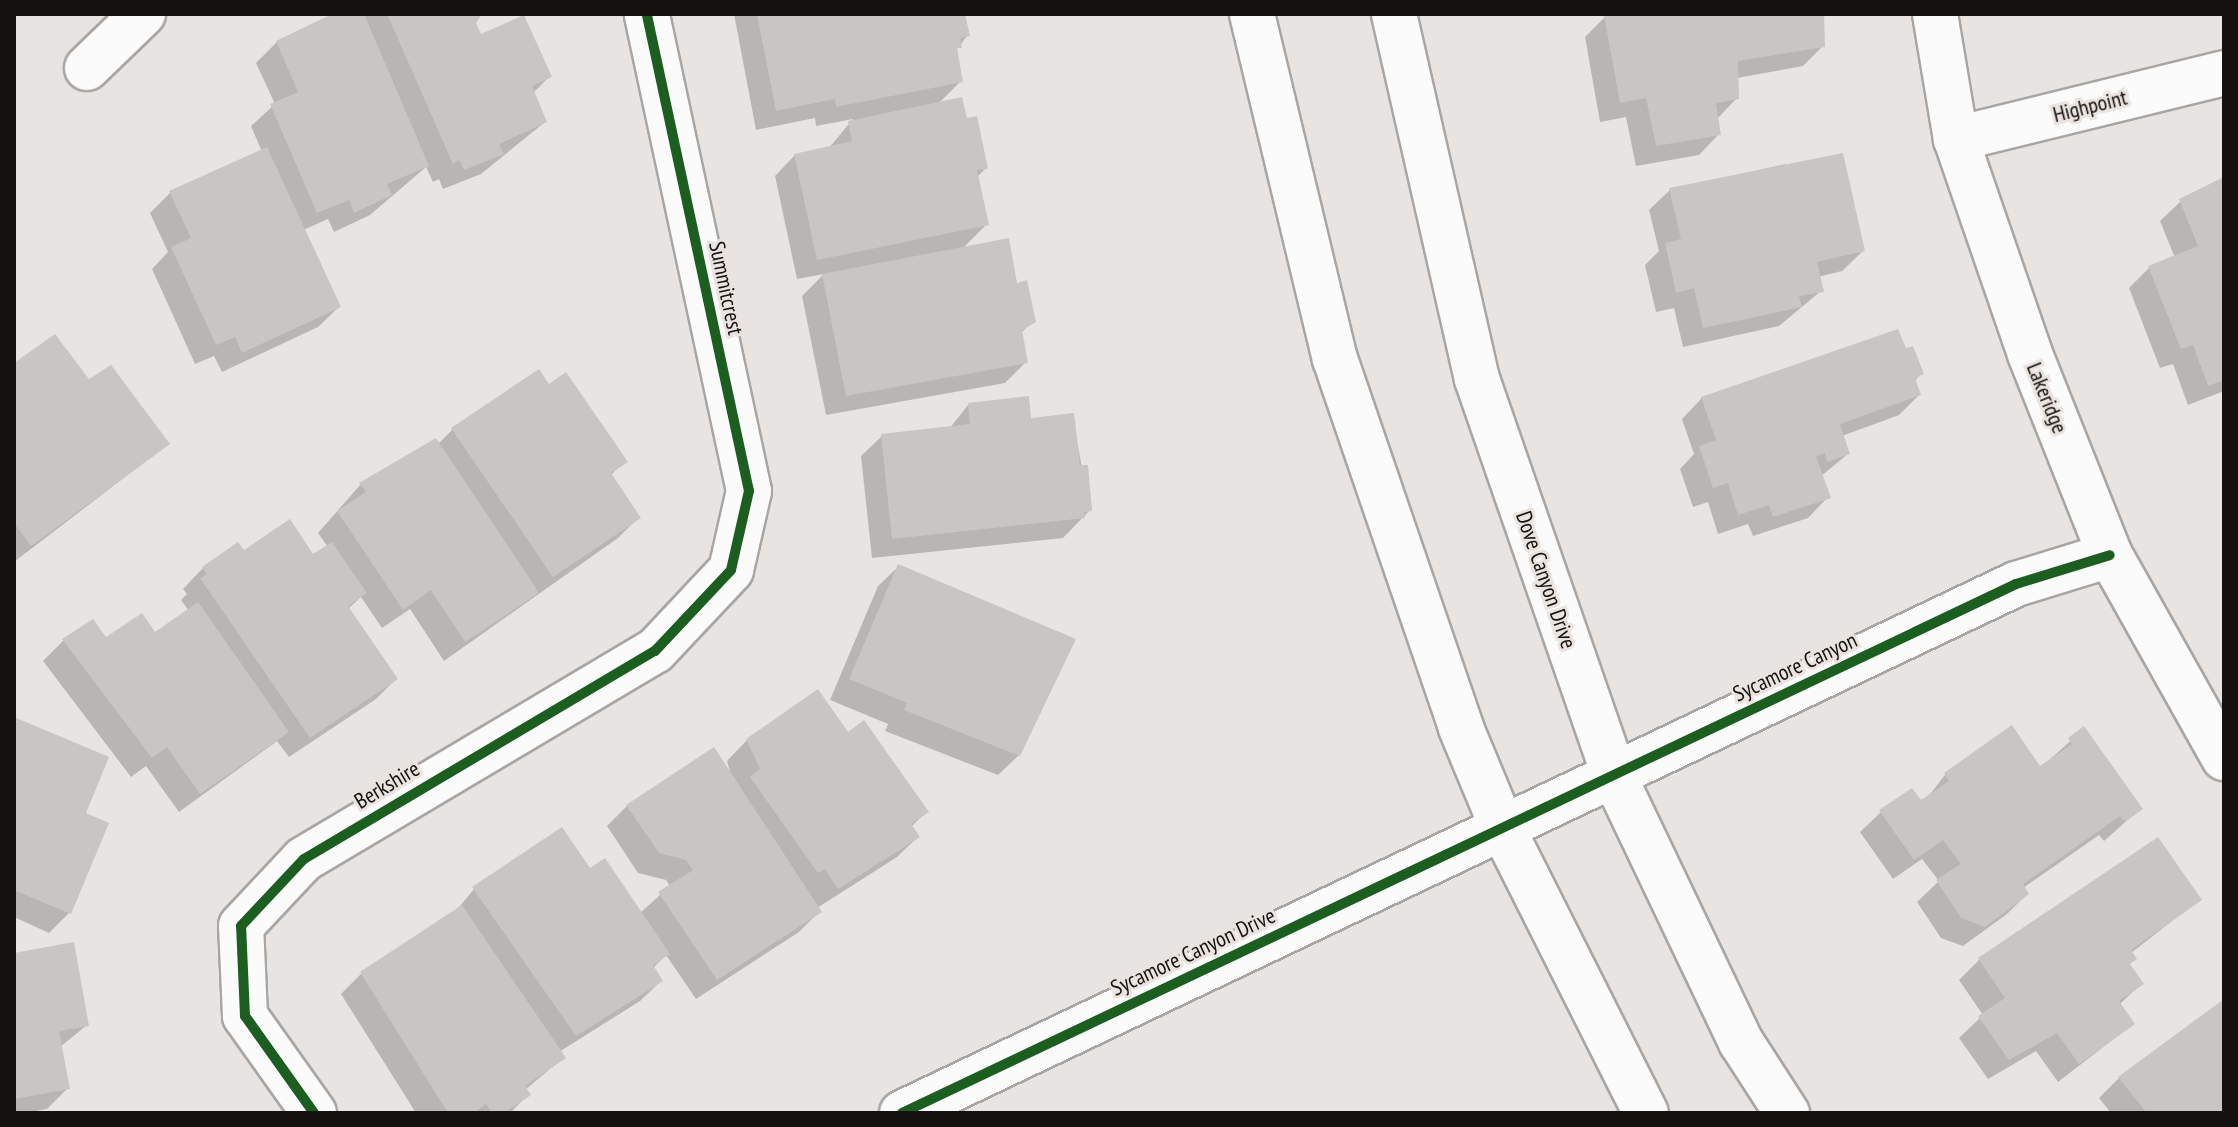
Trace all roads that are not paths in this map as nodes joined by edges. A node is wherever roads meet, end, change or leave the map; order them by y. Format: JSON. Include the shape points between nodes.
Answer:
{"nodes":[{"id":1,"x":143,"y":14,"type":"edge"},
{"id":2,"x":647,"y":14,"type":"edge"},
{"id":3,"x":1252,"y":14,"type":"edge"},
{"id":4,"x":1394,"y":14,"type":"edge"},
{"id":5,"x":1935,"y":14,"type":"edge"},
{"id":6,"x":87,"y":68,"type":"dead end"},
{"id":7,"x":2224,"y":73,"type":"edge"},
{"id":8,"x":1956,"y":139,"type":"junction"},
{"id":9,"x":2110,"y":555,"type":"junction"},
{"id":10,"x":731,"y":570,"type":"joint"},
{"id":11,"x":2224,"y":758,"type":"edge"},
{"id":12,"x":1615,"y":778,"type":"junction"},
{"id":13,"x":1503,"y":829,"type":"junction"},
{"id":14,"x":314,"y":1113,"type":"edge"},
{"id":15,"x":902,"y":1113,"type":"edge"},
{"id":16,"x":1646,"y":1113,"type":"edge"},
{"id":17,"x":1787,"y":1113,"type":"edge"}],
"edges":[{"from":1,"to":6,"type":"street"},
{"from":2,"to":10,"type":"street","name":"Summitcrest","via":[[749,491]]},
{"from":3,"to":13,"type":"street","via":[[1335,359],[1461,728]]},
{"from":4,"to":12,"type":"street","name":"Dove Canyon Drive","via":[[1477,379]]},
{"from":5,"to":8,"type":"street","name":"Lakeridge"},
{"from":7,"to":8,"type":"street","name":"Highpoint"},
{"from":8,"to":9,"type":"street","name":"Lakeridge","via":[[2030,354]]},
{"from":9,"to":11,"type":"street","name":"Lakeridge"},
{"from":9,"to":12,"type":"street","name":"Sycamore Canyon","via":[[2016,584]]},
{"from":10,"to":14,"type":"street","name":"Berkshire","via":[[655,651],[304,859],[241,926],[245,1016]]},
{"from":12,"to":13,"type":"street","name":"Sycamore Canyon"},
{"from":12,"to":17,"type":"street","name":"Dove Canyon Drive","via":[[1741,1042]]},
{"from":13,"to":15,"type":"street","name":"Sycamore Canyon Drive"},
{"from":13,"to":16,"type":"street"}]}
